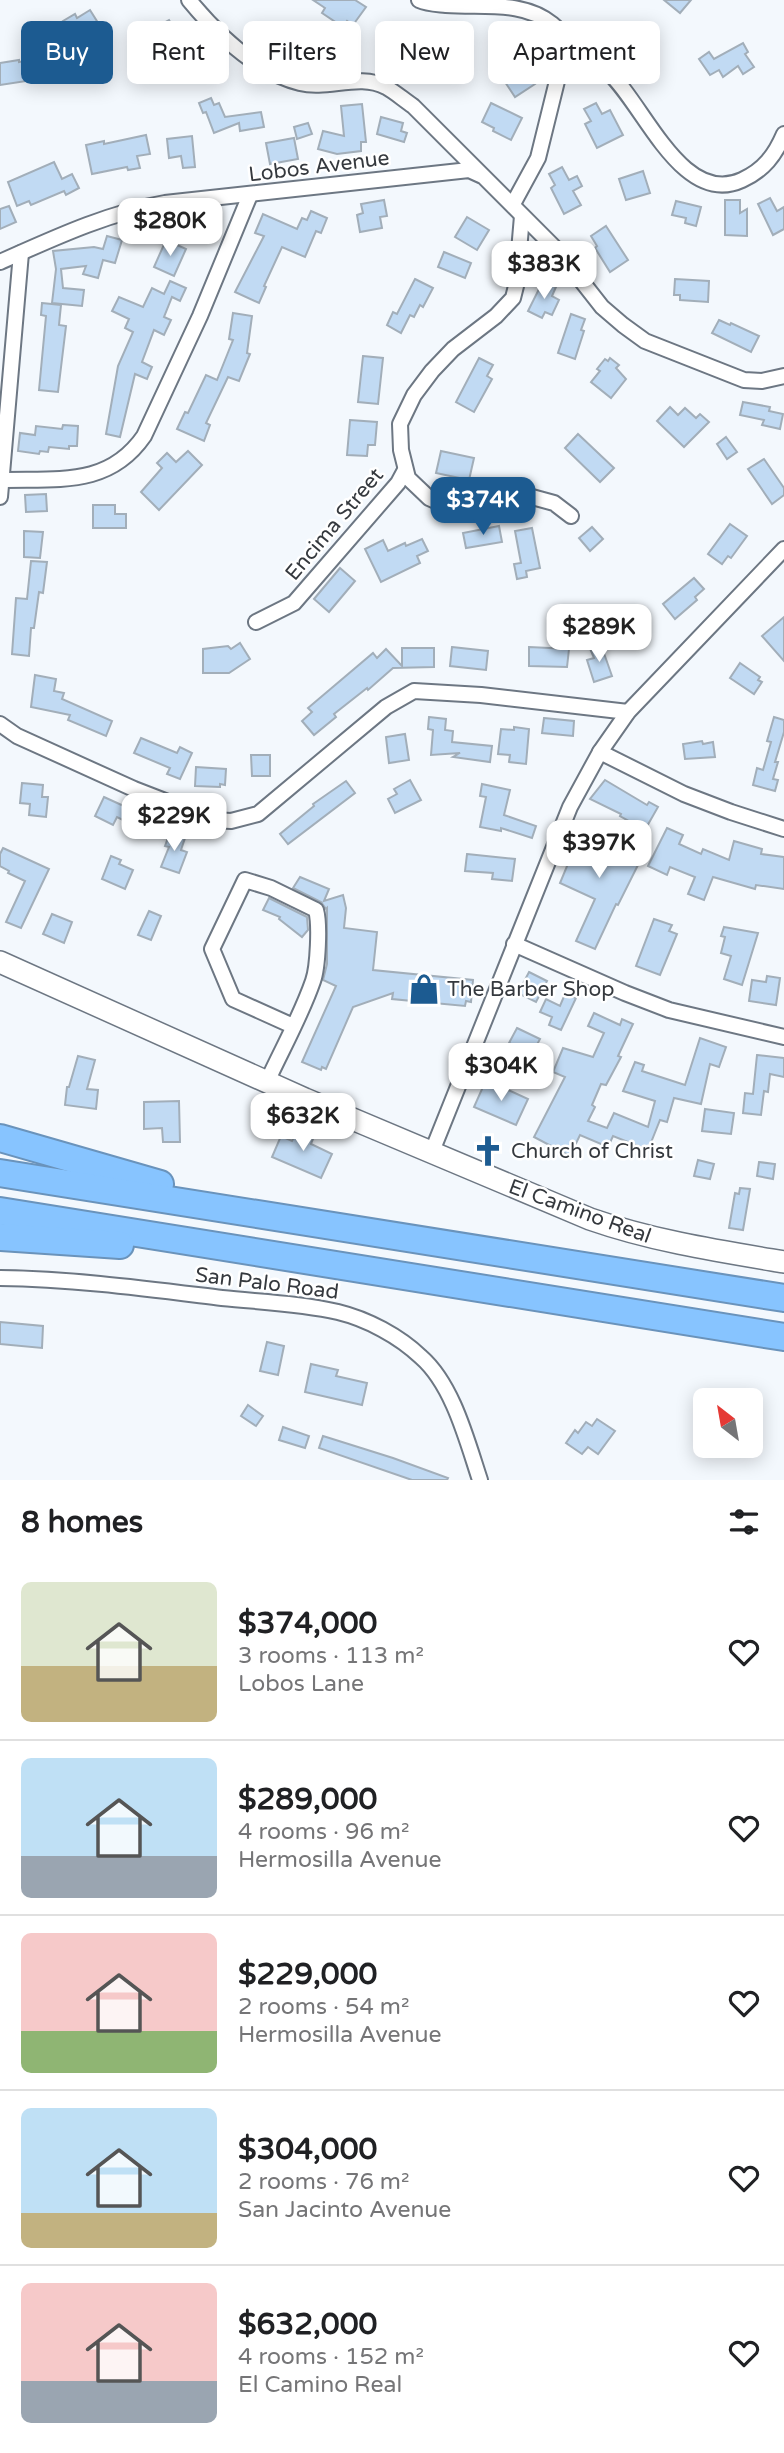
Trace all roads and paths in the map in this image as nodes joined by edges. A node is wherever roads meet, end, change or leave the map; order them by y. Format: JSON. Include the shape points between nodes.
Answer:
{"nodes":[{"id":1,"x":189,"y":0,"type":"edge"},
{"id":2,"x":419,"y":0,"type":"edge"},
{"id":3,"x":547,"y":21,"type":"edge"},
{"id":4,"x":557,"y":84,"type":"edge"},
{"id":5,"x":619,"y":84,"type":"edge"},
{"id":6,"x":784,"y":134,"type":"edge"},
{"id":7,"x":485,"y":177,"type":"junction"},
{"id":8,"x":250,"y":195,"type":"junction"},
{"id":9,"x":518,"y":210,"type":"junction"},
{"id":10,"x":21,"y":253,"type":"junction"},
{"id":11,"x":0,"y":262,"type":"edge"},
{"id":12,"x":784,"y":376,"type":"edge"},
{"id":13,"x":405,"y":470,"type":"junction"},
{"id":14,"x":1,"y":480,"type":"edge"},
{"id":15,"x":0,"y":497,"type":"edge"},
{"id":16,"x":571,"y":516,"type":"dead end"},
{"id":17,"x":784,"y":549,"type":"edge"},
{"id":18,"x":256,"y":622,"type":"dead end"},
{"id":19,"x":628,"y":712,"type":"junction"},
{"id":20,"x":0,"y":724,"type":"edge"},
{"id":21,"x":600,"y":752,"type":"junction"},
{"id":22,"x":784,"y":829,"type":"edge"},
{"id":23,"x":514,"y":944,"type":"junction"},
{"id":24,"x":0,"y":962,"type":"edge"},
{"id":25,"x":293,"y":1026,"type":"junction"},
{"id":26,"x":784,"y":1037,"type":"edge"},
{"id":27,"x":267,"y":1082,"type":"junction"},
{"id":28,"x":0,"y":1138,"type":"edge"},
{"id":29,"x":431,"y":1154,"type":"junction"},
{"id":30,"x":0,"y":1173,"type":"edge"},
{"id":31,"x":0,"y":1211,"type":"edge"},
{"id":32,"x":273,"y":1217,"type":"junction"},
{"id":33,"x":0,"y":1237,"type":"edge"},
{"id":34,"x":244,"y":1251,"type":"junction"},
{"id":35,"x":784,"y":1262,"type":"edge"},
{"id":36,"x":0,"y":1278,"type":"edge"},
{"id":37,"x":784,"y":1298,"type":"edge"},
{"id":38,"x":784,"y":1337,"type":"edge"},
{"id":39,"x":480,"y":1480,"type":"edge"}],
"edges":[{"from":1,"to":7,"type":"street","via":[[233,47],[278,75],[302,84],[358,81],[387,87]]},
{"from":2,"to":3,"type":"street","via":[[524,9]]},
{"from":4,"to":9,"type":"street","via":[[538,158]]},
{"from":5,"to":6,"type":"street","via":[[657,136],[689,173],[702,181],[723,185],[760,170],[774,156]]},
{"from":7,"to":8,"type":"street","name":"Lobos Avenue","via":[[469,170]]},
{"from":7,"to":9,"type":"street"},
{"from":8,"to":10,"type":"street","name":"Lobos Avenue","via":[[135,208]]},
{"from":8,"to":14,"type":"street","via":[[200,316],[136,448],[114,467],[87,477]]},
{"from":9,"to":12,"type":"street","via":[[602,307],[645,341],[744,380]]},
{"from":9,"to":13,"type":"street","via":[[513,298],[453,349],[414,395],[400,424]]},
{"from":10,"to":11,"type":"street","name":"Lobos Avenue"},
{"from":10,"to":14,"type":"street"},
{"from":13,"to":16,"type":"street","via":[[412,483],[438,502],[532,497],[554,503]]},
{"from":13,"to":18,"type":"street","name":"Encima Street","via":[[294,603]]},
{"from":14,"to":15,"type":"street"},
{"from":17,"to":19,"type":"street"},
{"from":19,"to":20,"type":"street","via":[[414,691],[386,706],[258,814],[230,821],[214,820],[134,789]]},
{"from":19,"to":21,"type":"street"},
{"from":21,"to":22,"type":"street","via":[[684,794]]},
{"from":21,"to":23,"type":"street","via":[[570,807]]},
{"from":23,"to":26,"type":"street","via":[[669,1010]]},
{"from":23,"to":29,"type":"street"},
{"from":24,"to":27,"type":"main road","name":"El Camino Real"},
{"from":25,"to":25,"type":"street","via":[[233,999],[212,949],[245,880],[316,910],[314,979]]},
{"from":25,"to":27,"type":"street"},
{"from":27,"to":29,"type":"main road","name":"El Camino Real"},
{"from":28,"to":32,"type":"highway"},
{"from":29,"to":35,"type":"main road","name":"El Camino Real","via":[[627,1232]]},
{"from":30,"to":32,"type":"highway","name":"El Camino Real"},
{"from":31,"to":34,"type":"highway"},
{"from":32,"to":37,"type":"highway","name":"El Camino Real"},
{"from":33,"to":34,"type":"highway"},
{"from":34,"to":38,"type":"highway"},
{"from":36,"to":39,"type":"street","name":"San Palo Road","via":[[84,1282],[295,1306],[337,1312],[368,1323],[400,1340],[430,1366],[460,1420]]}]}
